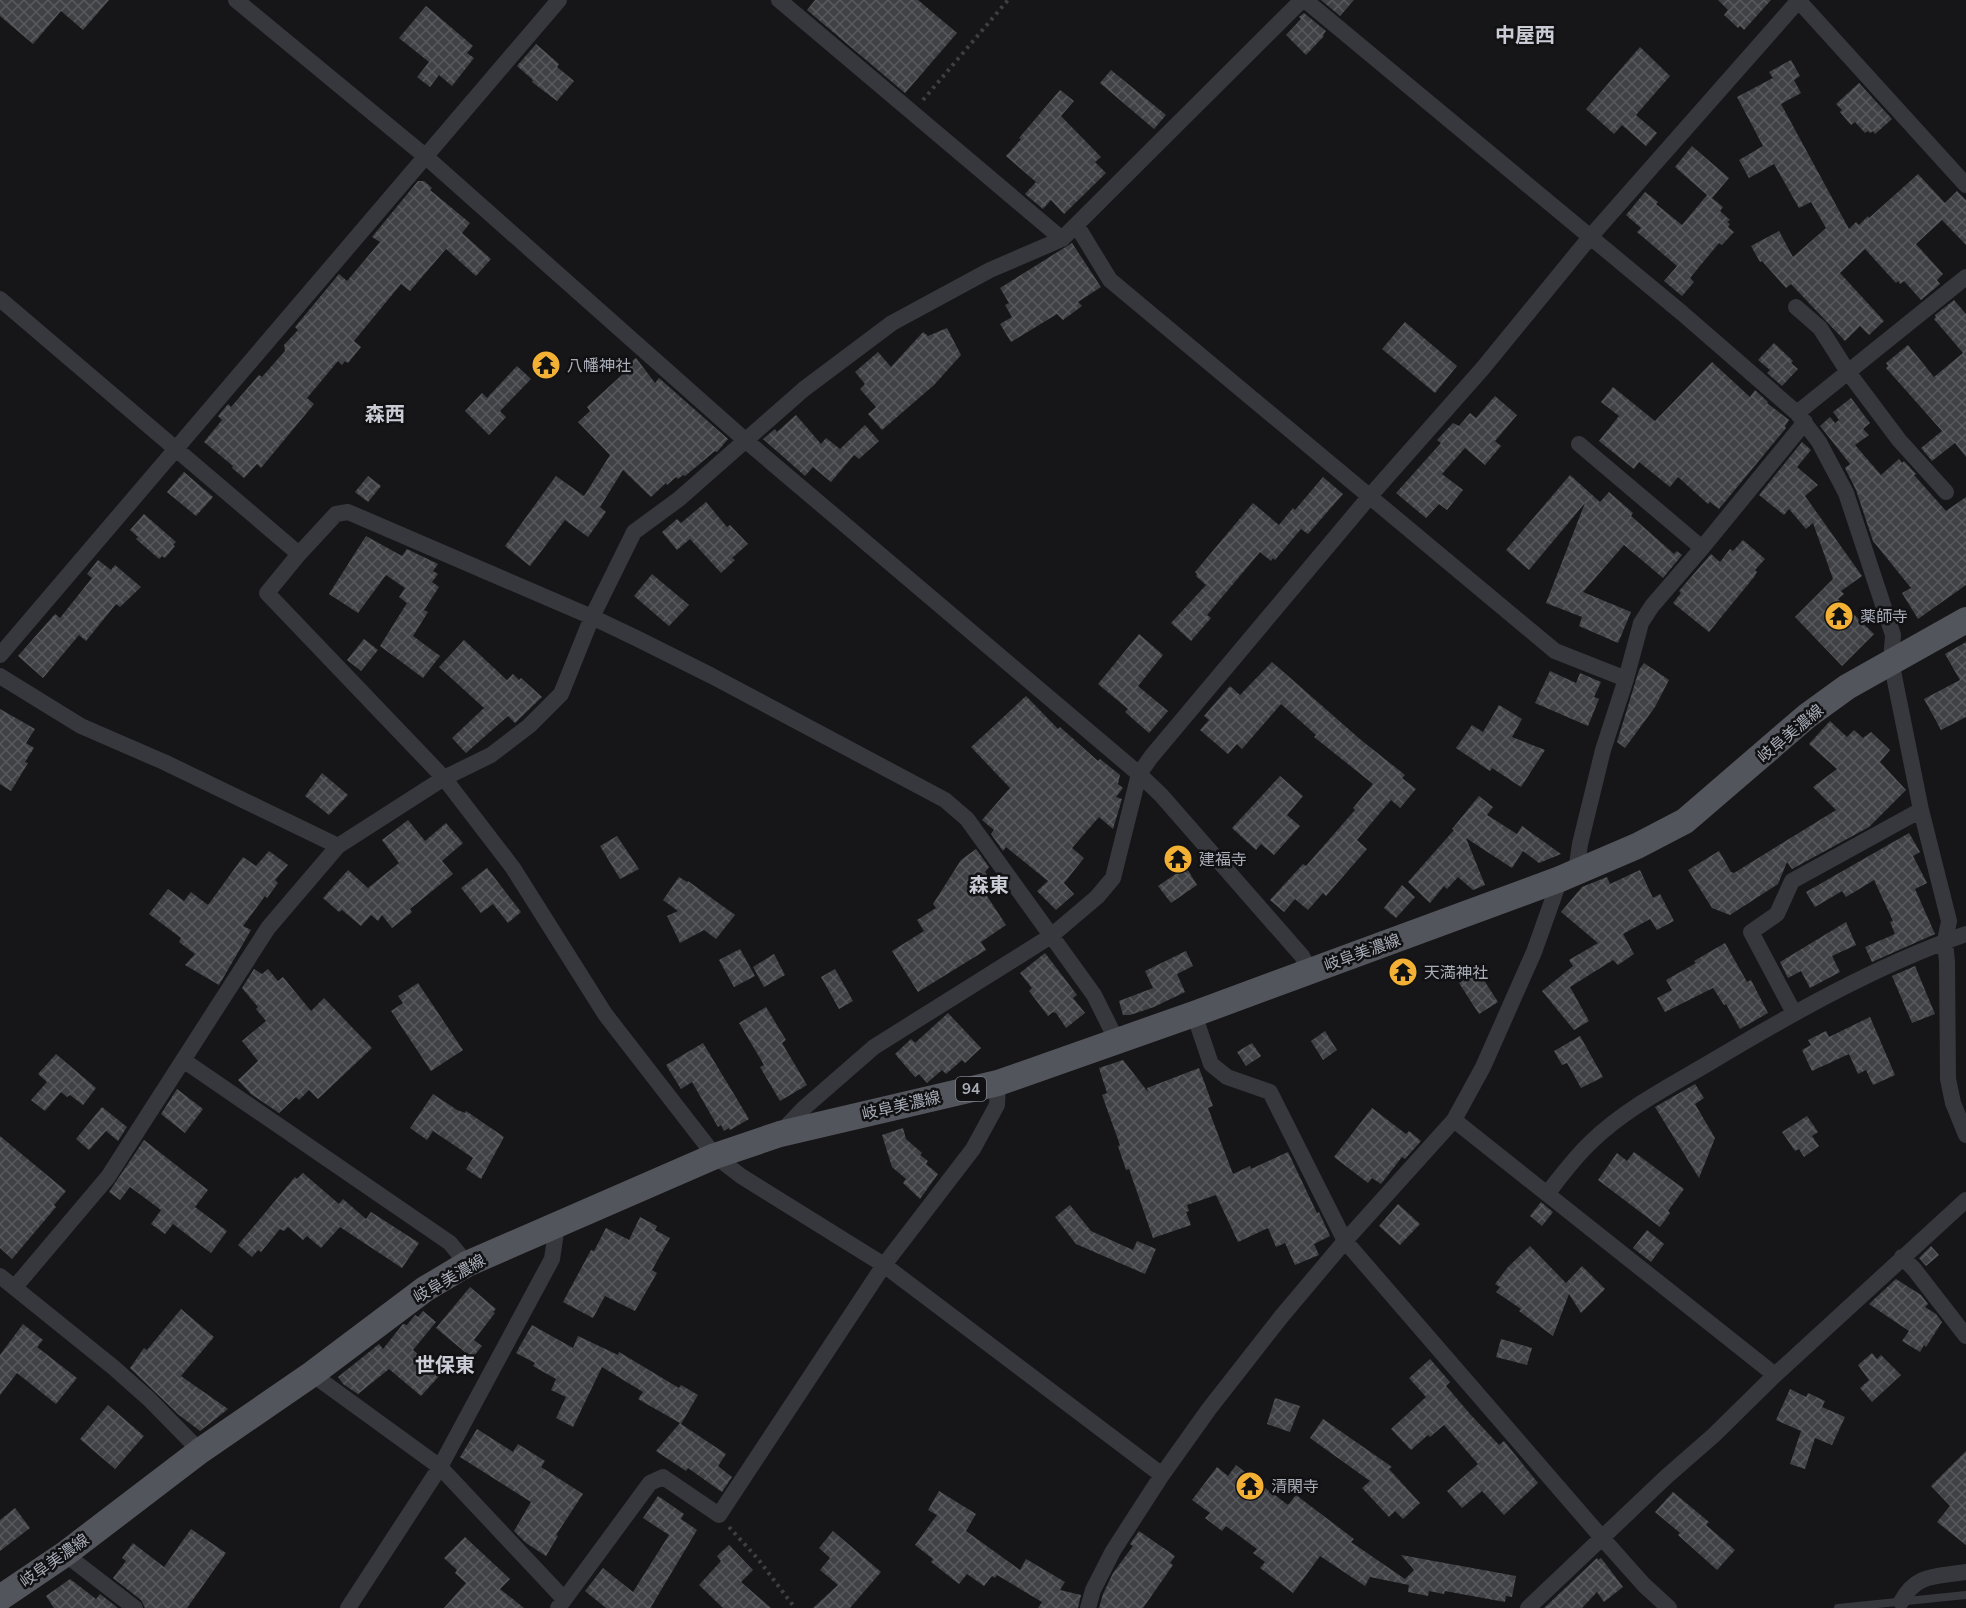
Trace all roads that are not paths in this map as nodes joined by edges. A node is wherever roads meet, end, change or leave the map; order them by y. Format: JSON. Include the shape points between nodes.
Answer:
{"nodes":[{"id":1,"x":236,"y":0,"type":"edge"},
{"id":2,"x":559,"y":0,"type":"edge"},
{"id":3,"x":779,"y":0,"type":"edge"},
{"id":4,"x":1303,"y":0,"type":"edge"},
{"id":5,"x":1799,"y":0,"type":"edge"},
{"id":6,"x":425,"y":156,"type":"junction"},
{"id":7,"x":1966,"y":185,"type":"edge"},
{"id":8,"x":1077,"y":226,"type":"junction"},
{"id":9,"x":1591,"y":236,"type":"junction"},
{"id":10,"x":1062,"y":239,"type":"junction"},
{"id":11,"x":1966,"y":277,"type":"edge"},
{"id":12,"x":0,"y":300,"type":"edge"},
{"id":13,"x":1796,"y":307,"type":"dead end"},
{"id":14,"x":1848,"y":372,"type":"junction"},
{"id":15,"x":1801,"y":417,"type":"junction"},
{"id":16,"x":744,"y":440,"type":"junction"},
{"id":17,"x":1579,"y":444,"type":"dead end"},
{"id":18,"x":175,"y":449,"type":"junction"},
{"id":19,"x":1946,"y":492,"type":"dead end"},
{"id":20,"x":1370,"y":496,"type":"junction"},
{"id":21,"x":1702,"y":548,"type":"junction"},
{"id":22,"x":299,"y":554,"type":"junction"},
{"id":23,"x":592,"y":617,"type":"junction"},
{"id":24,"x":1966,"y":621,"type":"edge"},
{"id":25,"x":0,"y":655,"type":"edge"},
{"id":26,"x":1892,"y":662,"type":"junction"},
{"id":27,"x":0,"y":676,"type":"edge"},
{"id":28,"x":1626,"y":679,"type":"junction"},
{"id":29,"x":1139,"y":774,"type":"junction"},
{"id":30,"x":444,"y":778,"type":"junction"},
{"id":31,"x":1920,"y":810,"type":"junction"},
{"id":32,"x":338,"y":846,"type":"junction"},
{"id":33,"x":1568,"y":875,"type":"junction"},
{"id":34,"x":1966,"y":934,"type":"edge"},
{"id":35,"x":1051,"y":936,"type":"junction"},
{"id":36,"x":1945,"y":942,"type":"junction"},
{"id":37,"x":1310,"y":971,"type":"junction"},
{"id":38,"x":1794,"y":1013,"type":"junction"},
{"id":39,"x":1194,"y":1014,"type":"junction"},
{"id":40,"x":1117,"y":1041,"type":"junction"},
{"id":41,"x":183,"y":1060,"type":"junction"},
{"id":42,"x":998,"y":1083,"type":"junction"},
{"id":43,"x":1454,"y":1120,"type":"junction"},
{"id":44,"x":780,"y":1134,"type":"junction"},
{"id":45,"x":1966,"y":1135,"type":"edge"},
{"id":46,"x":715,"y":1156,"type":"junction"},
{"id":47,"x":1546,"y":1194,"type":"junction"},
{"id":48,"x":1966,"y":1200,"type":"edge"},
{"id":49,"x":557,"y":1226,"type":"junction"},
{"id":50,"x":1345,"y":1241,"type":"junction"},
{"id":51,"x":1902,"y":1257,"type":"junction"},
{"id":52,"x":467,"y":1264,"type":"junction"},
{"id":53,"x":884,"y":1265,"type":"junction"},
{"id":54,"x":0,"y":1276,"type":"edge"},
{"id":55,"x":15,"y":1287,"type":"junction"},
{"id":56,"x":1966,"y":1336,"type":"edge"},
{"id":57,"x":312,"y":1374,"type":"junction"},
{"id":58,"x":1775,"y":1375,"type":"junction"},
{"id":59,"x":200,"y":1451,"type":"junction"},
{"id":60,"x":440,"y":1467,"type":"junction"},
{"id":61,"x":1162,"y":1475,"type":"junction"},
{"id":62,"x":1603,"y":1539,"type":"junction"},
{"id":63,"x":64,"y":1554,"type":"junction"},
{"id":64,"x":1966,"y":1572,"type":"edge"},
{"id":65,"x":1966,"y":1595,"type":"edge"},
{"id":66,"x":0,"y":1598,"type":"edge"},
{"id":67,"x":1901,"y":1602,"type":"junction"},
{"id":68,"x":561,"y":1604,"type":"edge"},
{"id":69,"x":135,"y":1608,"type":"edge"},
{"id":70,"x":348,"y":1608,"type":"edge"},
{"id":71,"x":1088,"y":1608,"type":"edge"},
{"id":72,"x":1528,"y":1608,"type":"edge"},
{"id":73,"x":1669,"y":1608,"type":"edge"},
{"id":74,"x":1838,"y":1608,"type":"edge"}],
"edges":[{"from":1,"to":6,"type":"street"},
{"from":2,"to":6,"type":"street"},
{"from":3,"to":10,"type":"street"},
{"from":4,"to":8,"type":"street"},
{"from":4,"to":9,"type":"street"},
{"from":5,"to":7,"type":"street"},
{"from":5,"to":9,"type":"street"},
{"from":6,"to":16,"type":"street"},
{"from":6,"to":18,"type":"street"},
{"from":8,"to":10,"type":"street"},
{"from":8,"to":20,"type":"street","via":[[1110,280]]},
{"from":9,"to":15,"type":"street"},
{"from":9,"to":20,"type":"street","via":[[1483,368]]},
{"from":10,"to":16,"type":"street","via":[[990,270],[892,323],[804,388]]},
{"from":11,"to":14,"type":"street"},
{"from":12,"to":18,"type":"street"},
{"from":13,"to":14,"type":"street","via":[[1820,328]]},
{"from":14,"to":15,"type":"street"},
{"from":14,"to":19,"type":"street","via":[[1899,440]]},
{"from":15,"to":21,"type":"street"},
{"from":15,"to":26,"type":"street","via":[[1820,442],[1846,493],[1893,635]]},
{"from":16,"to":23,"type":"street","via":[[679,499],[634,532]]},
{"from":16,"to":29,"type":"street"},
{"from":17,"to":21,"type":"street"},
{"from":18,"to":22,"type":"street"},
{"from":18,"to":25,"type":"street"},
{"from":20,"to":28,"type":"street","via":[[1555,651]]},
{"from":20,"to":29,"type":"street"},
{"from":21,"to":28,"type":"street","via":[[1641,622]]},
{"from":22,"to":23,"type":"street","via":[[336,514],[348,512]]},
{"from":22,"to":30,"type":"street","via":[[267,593]]},
{"from":23,"to":30,"type":"street","via":[[561,694],[529,726],[491,755]]},
{"from":23,"to":35,"type":"street","via":[[945,800],[967,819]]},
{"from":24,"to":26,"type":"main road","name":"岐阜美濃線","number":"94"},
{"from":26,"to":31,"type":"street"},
{"from":26,"to":33,"type":"main road","name":"岐阜美濃線","number":"94","via":[[1847,687],[1807,716],[1685,821]]},
{"from":27,"to":32,"type":"street","via":[[81,726]]},
{"from":28,"to":33,"type":"street"},
{"from":29,"to":35,"type":"street","via":[[1113,878]]},
{"from":29,"to":37,"type":"street","via":[[1302,956]]},
{"from":30,"to":32,"type":"street"},
{"from":30,"to":46,"type":"street","via":[[513,868],[605,1014]]},
{"from":31,"to":36,"type":"street","via":[[1949,921]]},
{"from":31,"to":38,"type":"street","via":[[1792,881],[1777,914],[1751,932]]},
{"from":32,"to":41,"type":"street","via":[[268,928]]},
{"from":33,"to":37,"type":"main road","name":"岐阜美濃線","number":"94"},
{"from":33,"to":43,"type":"street","via":[[1484,1067]]},
{"from":34,"to":36,"type":"street"},
{"from":35,"to":40,"type":"street","via":[[1094,995]]},
{"from":35,"to":44,"type":"street","via":[[874,1047]]},
{"from":36,"to":38,"type":"street"},
{"from":36,"to":45,"type":"street","via":[[1948,1079]]},
{"from":37,"to":39,"type":"main road","name":"岐阜美濃線","number":"94"},
{"from":38,"to":47,"type":"street","via":[[1635,1107],[1592,1140]]},
{"from":39,"to":40,"type":"main road","name":"岐阜美濃線","number":"94"},
{"from":39,"to":50,"type":"street","via":[[1211,1064],[1227,1077],[1270,1092]]},
{"from":40,"to":42,"type":"main road","name":"岐阜美濃線","number":"94"},
{"from":41,"to":52,"type":"street","via":[[450,1243]]},
{"from":41,"to":55,"type":"street","via":[[108,1177]]},
{"from":42,"to":44,"type":"main road","name":"岐阜美濃線","number":"94"},
{"from":42,"to":53,"type":"street","via":[[997,1105],[973,1149]]},
{"from":43,"to":47,"type":"street"},
{"from":43,"to":50,"type":"street"},
{"from":44,"to":46,"type":"main road","name":"岐阜美濃線","number":"94"},
{"from":46,"to":49,"type":"main road","name":"岐阜美濃線","number":"94"},
{"from":46,"to":53,"type":"street"},
{"from":47,"to":58,"type":"street"},
{"from":48,"to":51,"type":"street"},
{"from":49,"to":52,"type":"main road","name":"岐阜美濃線","number":"94"},
{"from":49,"to":60,"type":"street","via":[[552,1259]]},
{"from":50,"to":61,"type":"street","via":[[1209,1408]]},
{"from":50,"to":62,"type":"street"},
{"from":51,"to":56,"type":"street"},
{"from":51,"to":58,"type":"street"},
{"from":52,"to":57,"type":"main road","name":"岐阜美濃線","number":"94","via":[[425,1289]]},
{"from":53,"to":61,"type":"street"},
{"from":53,"to":68,"type":"street","via":[[719,1515],[663,1477],[650,1483]]},
{"from":54,"to":55,"type":"street"},
{"from":55,"to":59,"type":"street","via":[[127,1380]]},
{"from":57,"to":59,"type":"main road","name":"岐阜美濃線","number":"94"},
{"from":57,"to":60,"type":"street"},
{"from":58,"to":62,"type":"street"},
{"from":59,"to":63,"type":"main road","name":"岐阜美濃線","number":"94"},
{"from":60,"to":68,"type":"street"},
{"from":60,"to":70,"type":"street"},
{"from":61,"to":71,"type":"street","via":[[1113,1551]]},
{"from":62,"to":72,"type":"street"},
{"from":62,"to":73,"type":"street"},
{"from":63,"to":66,"type":"main road","name":"岐阜美濃線","number":"94"},
{"from":63,"to":69,"type":"street"},
{"from":64,"to":67,"type":"street","via":[[1919,1580],[1908,1588]]},
{"from":65,"to":67,"type":"lane"},
{"from":67,"to":74,"type":"lane"}]}
